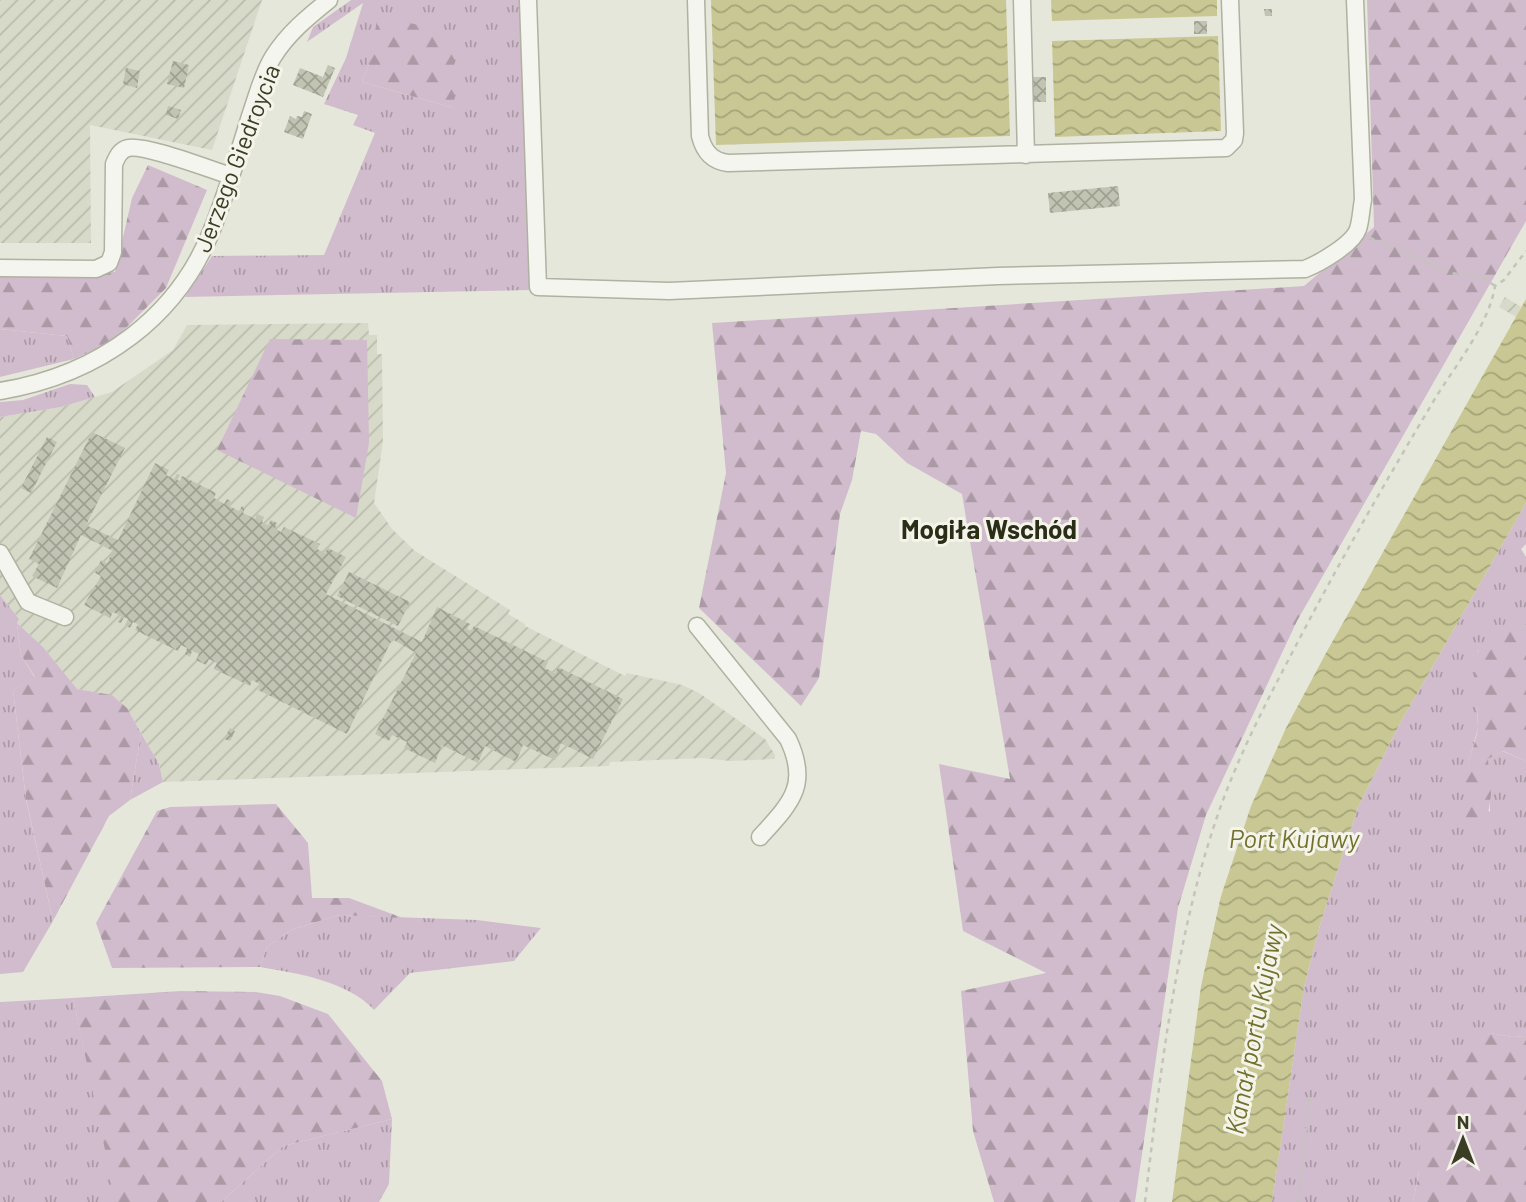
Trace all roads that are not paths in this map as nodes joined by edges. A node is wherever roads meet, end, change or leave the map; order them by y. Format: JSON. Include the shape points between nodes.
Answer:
{"nodes":[{"id":1,"x":329,"y":0,"type":"edge"},
{"id":2,"x":528,"y":0,"type":"edge"},
{"id":3,"x":696,"y":0,"type":"edge"},
{"id":4,"x":1022,"y":0,"type":"edge"},
{"id":5,"x":1230,"y":0,"type":"edge"},
{"id":6,"x":1355,"y":0,"type":"edge"},
{"id":7,"x":1026,"y":155,"type":"junction"},
{"id":8,"x":231,"y":176,"type":"junction"},
{"id":9,"x":0,"y":268,"type":"edge"},
{"id":10,"x":0,"y":391,"type":"edge"},
{"id":11,"x":0,"y":553,"type":"edge"},
{"id":12,"x":65,"y":617,"type":"dead end"},
{"id":13,"x":697,"y":625,"type":"dead end"},
{"id":14,"x":760,"y":837,"type":"dead end"}],
"edges":[{"from":1,"to":8,"type":"street","name":"Jerzego Giedroycia","via":[[294,29],[273,57]]},
{"from":2,"to":6,"type":"street","via":[[538,287],[669,291],[998,276],[1305,270],[1358,230],[1363,200]]},
{"from":3,"to":7,"type":"street","via":[[701,136],[707,153],[720,162]]},
{"from":4,"to":7,"type":"street"},
{"from":5,"to":7,"type":"street","via":[[1235,133],[1231,145],[1219,150]]},
{"from":8,"to":9,"type":"street","via":[[150,151],[124,149],[114,164],[109,263],[96,269]]},
{"from":8,"to":10,"type":"street","name":"Jerzego Giedroycia","via":[[215,224],[190,274],[148,322],[117,348],[78,370]]},
{"from":11,"to":12,"type":"street","via":[[28,602]]},
{"from":13,"to":14,"type":"street","via":[[788,739],[797,758],[797,778],[786,810]]}]}
